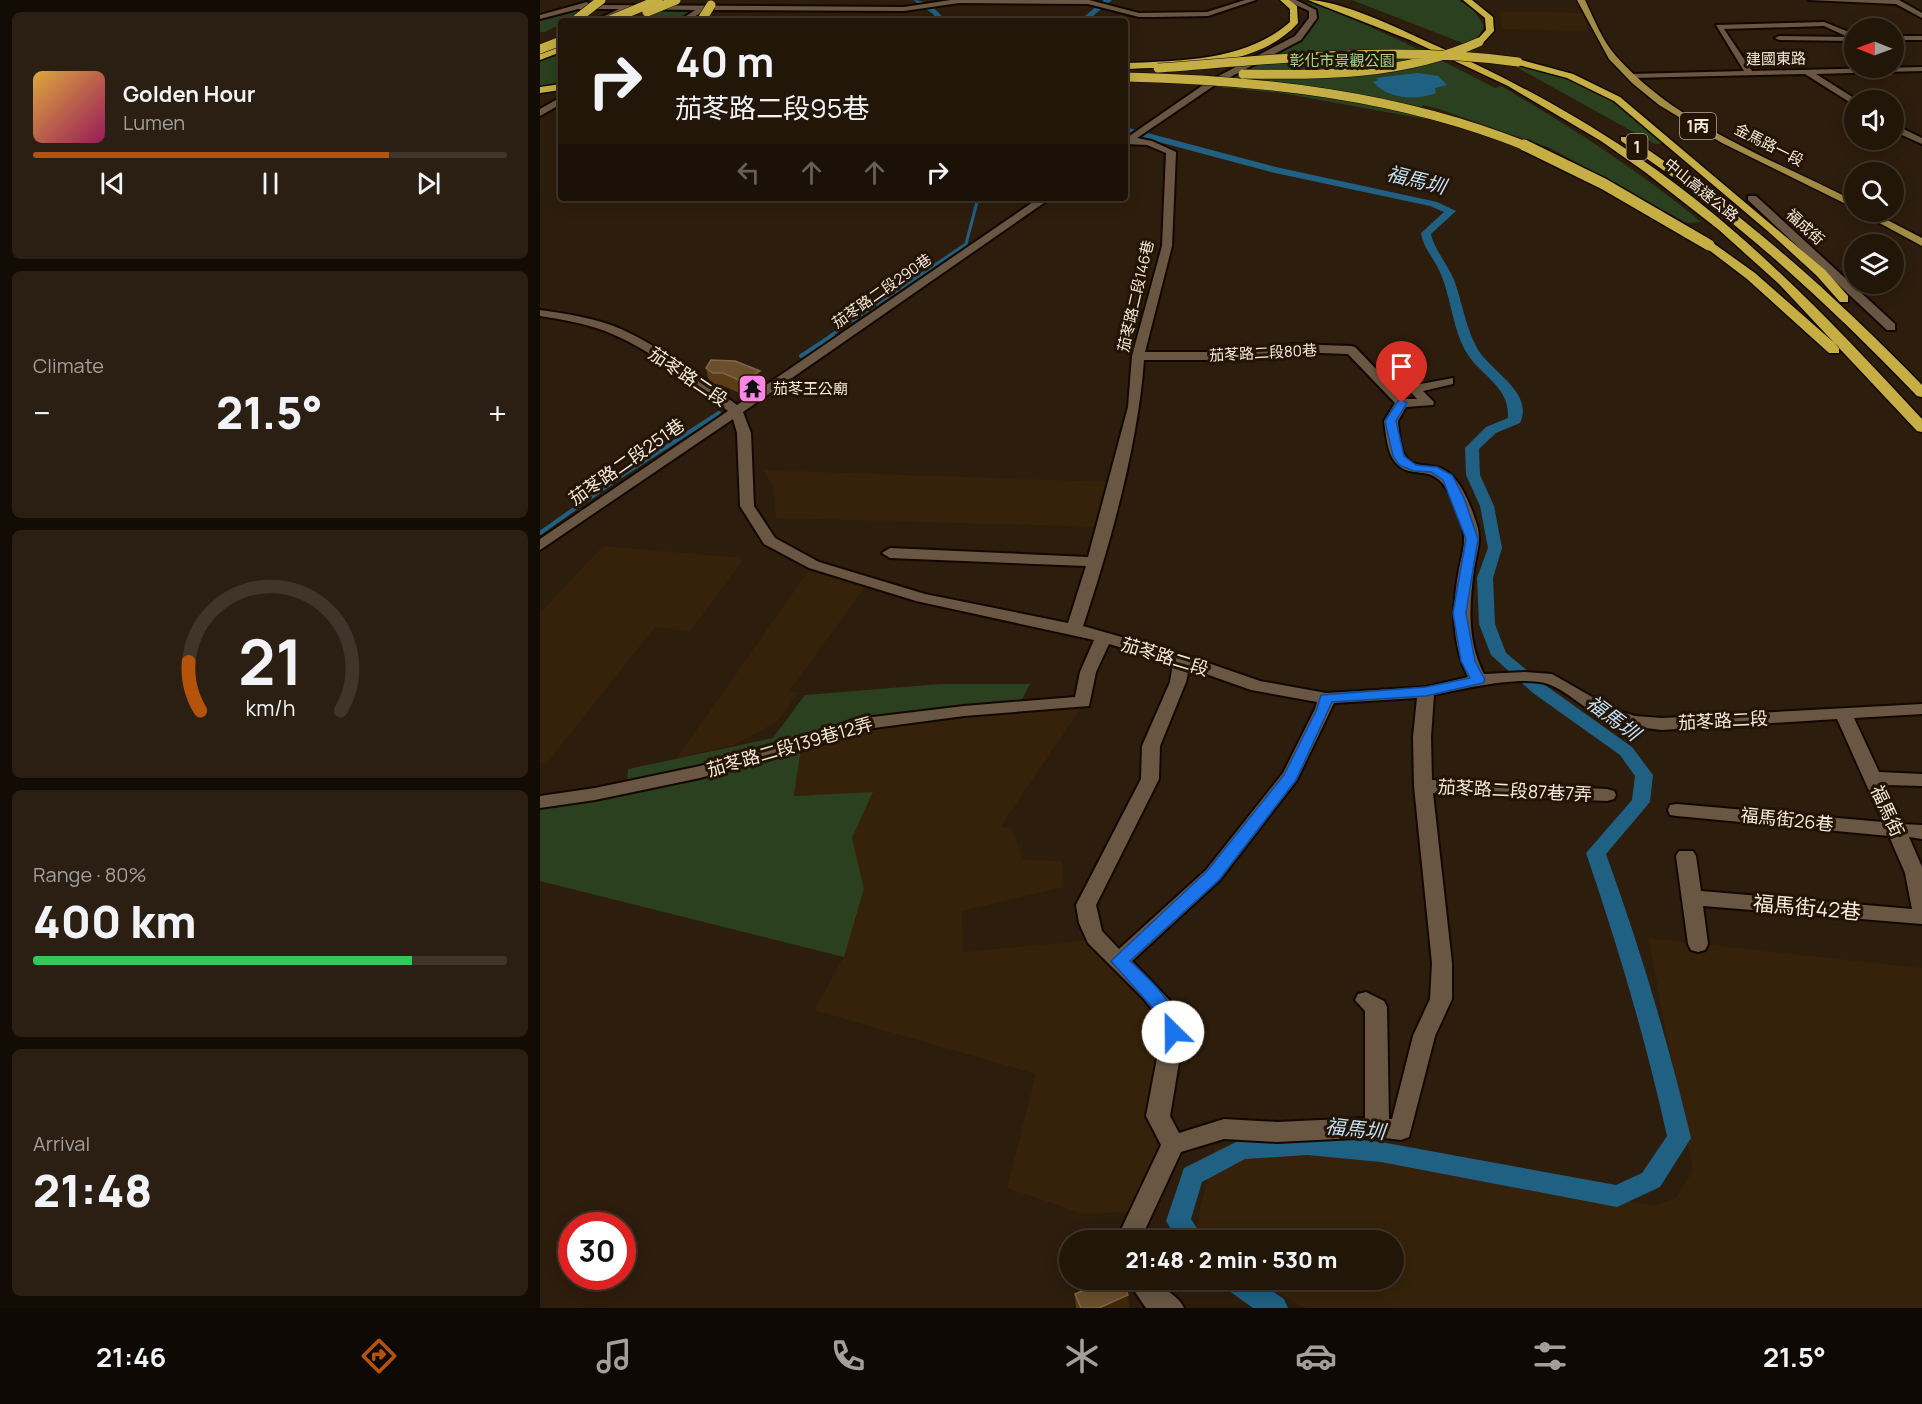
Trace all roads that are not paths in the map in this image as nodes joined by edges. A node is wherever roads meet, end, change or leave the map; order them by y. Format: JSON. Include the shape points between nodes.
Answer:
{"nodes":[{"id":1,"x":602,"y":0,"type":"edge"},
{"id":2,"x":647,"y":0,"type":"edge"},
{"id":3,"x":658,"y":0,"type":"edge"},
{"id":4,"x":676,"y":0,"type":"edge"},
{"id":5,"x":718,"y":0,"type":"edge"},
{"id":6,"x":1252,"y":0,"type":"edge"},
{"id":7,"x":1283,"y":0,"type":"edge"},
{"id":8,"x":1290,"y":0,"type":"edge"},
{"id":9,"x":1312,"y":0,"type":"edge"},
{"id":10,"x":1331,"y":0,"type":"edge"},
{"id":11,"x":1467,"y":0,"type":"edge"},
{"id":12,"x":1581,"y":0,"type":"edge"},
{"id":13,"x":1813,"y":0,"type":"edge"},
{"id":14,"x":1899,"y":3,"type":"edge"},
{"id":15,"x":1922,"y":5,"type":"edge"},
{"id":16,"x":633,"y":6,"type":"junction"},
{"id":17,"x":579,"y":7,"type":"junction"},
{"id":18,"x":705,"y":7,"type":"junction"},
{"id":19,"x":1922,"y":16,"type":"edge"},
{"id":20,"x":540,"y":17,"type":"edge"},
{"id":21,"x":578,"y":18,"type":"edge"},
{"id":22,"x":605,"y":18,"type":"edge"},
{"id":23,"x":615,"y":18,"type":"edge"},
{"id":24,"x":633,"y":18,"type":"edge"},
{"id":25,"x":688,"y":18,"type":"edge"},
{"id":26,"x":702,"y":18,"type":"edge"},
{"id":27,"x":1844,"y":32,"type":"edge"},
{"id":28,"x":1844,"y":38,"type":"edge"},
{"id":29,"x":1904,"y":38,"type":"edge"},
{"id":30,"x":1922,"y":38,"type":"edge"},
{"id":31,"x":1779,"y":39,"type":"dead end"},
{"id":32,"x":558,"y":41,"type":"edge"},
{"id":33,"x":1262,"y":42,"type":"dead end"},
{"id":34,"x":540,"y":46,"type":"edge"},
{"id":35,"x":558,"y":50,"type":"edge"},
{"id":36,"x":1623,"y":52,"type":"dead end"},
{"id":37,"x":540,"y":57,"type":"edge"},
{"id":38,"x":1904,"y":62,"type":"edge"},
{"id":39,"x":1128,"y":68,"type":"edge"},
{"id":40,"x":1128,"y":68,"type":"edge"},
{"id":41,"x":1920,"y":70,"type":"edge"},
{"id":42,"x":1806,"y":71,"type":"junction"},
{"id":43,"x":1749,"y":73,"type":"junction"},
{"id":44,"x":1645,"y":75,"type":"junction"},
{"id":45,"x":1128,"y":76,"type":"edge"},
{"id":46,"x":1128,"y":76,"type":"edge"},
{"id":47,"x":1631,"y":76,"type":"junction"},
{"id":48,"x":558,"y":87,"type":"edge"},
{"id":49,"x":540,"y":90,"type":"edge"},
{"id":50,"x":1844,"y":96,"type":"edge"},
{"id":51,"x":558,"y":102,"type":"edge"},
{"id":52,"x":540,"y":113,"type":"edge"},
{"id":53,"x":1904,"y":133,"type":"edge"},
{"id":54,"x":1133,"y":137,"type":"edge"},
{"id":55,"x":1922,"y":141,"type":"edge"},
{"id":56,"x":1844,"y":191,"type":"edge"},
{"id":57,"x":1752,"y":198,"type":"dead end"},
{"id":58,"x":1844,"y":200,"type":"edge"},
{"id":59,"x":1042,"y":201,"type":"edge"},
{"id":60,"x":1883,"y":222,"type":"edge"},
{"id":61,"x":1903,"y":222,"type":"edge"},
{"id":62,"x":1922,"y":232,"type":"edge"},
{"id":63,"x":1922,"y":243,"type":"edge"},
{"id":64,"x":540,"y":313,"type":"edge"},
{"id":65,"x":1891,"y":327,"type":"dead end"},
{"id":66,"x":1877,"y":346,"type":"junction"},
{"id":67,"x":1138,"y":356,"type":"junction"},
{"id":68,"x":1449,"y":381,"type":"dead end"},
{"id":69,"x":1882,"y":385,"type":"junction"},
{"id":70,"x":1922,"y":393,"type":"edge"},
{"id":71,"x":1402,"y":403,"type":"junction"},
{"id":72,"x":736,"y":410,"type":"junction"},
{"id":73,"x":1922,"y":428,"type":"edge"},
{"id":74,"x":540,"y":546,"type":"edge"},
{"id":75,"x":890,"y":553,"type":"dead end"},
{"id":76,"x":1094,"y":562,"type":"junction"},
{"id":77,"x":1074,"y":629,"type":"junction"},
{"id":78,"x":1103,"y":639,"type":"junction"},
{"id":79,"x":1182,"y":660,"type":"junction"},
{"id":80,"x":1483,"y":680,"type":"junction"},
{"id":81,"x":1426,"y":692,"type":"junction"},
{"id":82,"x":1326,"y":698,"type":"junction"},
{"id":83,"x":1922,"y":709,"type":"edge"},
{"id":84,"x":1844,"y":715,"type":"junction"},
{"id":85,"x":1871,"y":778,"type":"junction"},
{"id":86,"x":1922,"y":780,"type":"edge"},
{"id":87,"x":1423,"y":786,"type":"junction"},
{"id":88,"x":1607,"y":795,"type":"dead end"},
{"id":89,"x":540,"y":802,"type":"edge"},
{"id":90,"x":1677,"y":810,"type":"dead end"},
{"id":91,"x":1896,"y":831,"type":"junction"},
{"id":92,"x":1922,"y":832,"type":"edge"},
{"id":93,"x":1686,"y":856,"type":"dead end"},
{"id":94,"x":1693,"y":898,"type":"junction"},
{"id":95,"x":1922,"y":909,"type":"edge"},
{"id":96,"x":1922,"y":917,"type":"edge"},
{"id":97,"x":1698,"y":944,"type":"dead end"},
{"id":98,"x":1119,"y":961,"type":"junction"},
{"id":99,"x":1366,"y":1000,"type":"dead end"},
{"id":100,"x":1377,"y":1127,"type":"junction"},
{"id":101,"x":1173,"y":1145,"type":"junction"},
{"id":102,"x":1134,"y":1230,"type":"edge"},
{"id":103,"x":1148,"y":1290,"type":"edge"},
{"id":104,"x":1171,"y":1308,"type":"edge"}],
"edges":[{"from":1,"to":17,"type":"street"},
{"from":1,"to":21,"type":"highway","bridge":true},
{"from":2,"to":16,"type":"street"},
{"from":3,"to":23,"type":"highway","bridge":true},
{"from":4,"to":24,"type":"highway","bridge":true},
{"from":5,"to":26,"type":"highway","bridge":true},
{"from":6,"to":18,"type":"street","via":[[1208,14],[1155,15],[1138,15],[1088,2],[959,1],[904,9]]},
{"from":7,"to":33,"type":"street","via":[[1292,9],[1288,26]]},
{"from":7,"to":39,"type":"highway","via":[[1294,8],[1294,23],[1265,44],[1205,59]]},
{"from":8,"to":54,"type":"street","via":[[1312,10],[1313,18],[1302,35],[1227,74]]},
{"from":9,"to":69,"type":"highway","name":"中山高速公路","number":"1","bridge":true,"via":[[1462,60],[1600,136],[1693,202],[1796,295]]},
{"from":10,"to":66,"type":"highway","name":"中山高速公路","number":"1","bridge":true,"via":[[1505,72],[1646,152],[1741,222]]},
{"from":11,"to":45,"type":"highway","bridge":true,"via":[[1489,17],[1490,31],[1468,48],[1434,59],[1359,72]]},
{"from":12,"to":47,"type":"main road","name":"金馬路一段","number":"1丙","via":[[1605,47]]},
{"from":13,"to":14,"type":"street"},
{"from":14,"to":15,"type":"street"},
{"from":14,"to":19,"type":"street"},
{"from":16,"to":17,"type":"street"},
{"from":16,"to":18,"type":"street"},
{"from":16,"to":22,"type":"street"},
{"from":17,"to":20,"type":"street"},
{"from":18,"to":25,"type":"street"},
{"from":27,"to":43,"type":"street","via":[[1824,24],[1719,27]]},
{"from":28,"to":31,"type":"street"},
{"from":29,"to":30,"type":"street"},
{"from":32,"to":34,"type":"highway","bridge":true},
{"from":35,"to":37,"type":"highway"},
{"from":36,"to":44,"type":"main road","name":"金馬路一段","number":"1丙"},
{"from":38,"to":41,"type":"street"},
{"from":40,"to":66,"type":"highway","bridge":true,"via":[[1406,50],[1493,58],[1570,76],[1601,89],[1633,110],[1774,231],[1848,303]]},
{"from":41,"to":42,"type":"street","name":"建國東路"},
{"from":42,"to":43,"type":"street","name":"建國東路"},
{"from":42,"to":50,"type":"street"},
{"from":43,"to":44,"type":"street","name":"建國東路"},
{"from":44,"to":47,"type":"street","name":"建國東路"},
{"from":44,"to":56,"type":"main road","name":"金馬路一段","number":"1丙","via":[[1699,117]]},
{"from":46,"to":69,"type":"highway","bridge":true,"via":[[1327,94],[1459,123],[1538,151],[1623,193],[1709,245]]},
{"from":47,"to":58,"type":"main road","name":"金馬路一段","number":"1丙","via":[[1696,124]]},
{"from":48,"to":49,"type":"highway"},
{"from":51,"to":52,"type":"street"},
{"from":53,"to":55,"type":"street"},
{"from":54,"to":67,"type":"street","name":"茄苳路二段146巷","via":[[1171,152],[1167,246]]},
{"from":57,"to":65,"type":"street","name":"福成街"},
{"from":59,"to":72,"type":"street","name":"茄苳路二段290巷"},
{"from":60,"to":63,"type":"main road"},
{"from":61,"to":62,"type":"main road"},
{"from":64,"to":72,"type":"street","name":"茄苳路二段","via":[[616,331],[665,358]]},
{"from":66,"to":70,"type":"highway","name":"中山高速公路","number":"1"},
{"from":67,"to":71,"type":"street","name":"茄苳路二段80巷","via":[[1236,356],[1293,348],[1351,350]]},
{"from":67,"to":76,"type":"street","name":"茄苳路二段146巷","via":[[1134,407]]},
{"from":68,"to":71,"type":"street","via":[[1414,389],[1428,402]]},
{"from":69,"to":73,"type":"highway","name":"中山高速公路","number":"1"},
{"from":71,"to":80,"type":"street","via":[[1391,421],[1398,456],[1414,468],[1433,469],[1448,478],[1472,539],[1460,613],[1468,661]]},
{"from":72,"to":74,"type":"street","name":"茄苳路二段251巷"},
{"from":72,"to":77,"type":"street","name":"茄苳路二段","via":[[744,433],[747,506],[770,541],[814,566],[922,598]]},
{"from":75,"to":76,"type":"street"},
{"from":76,"to":77,"type":"street","name":"茄苳路二段146巷"},
{"from":77,"to":78,"type":"street","name":"茄苳路二段"},
{"from":78,"to":79,"type":"street","name":"茄苳路二段"},
{"from":78,"to":89,"type":"street","name":"茄苳路二段139巷12弄","via":[[1088,672],[1083,702],[1007,706],[856,724],[812,741],[700,772]]},
{"from":79,"to":82,"type":"street","name":"茄苳路二段","via":[[1257,686]]},
{"from":79,"to":98,"type":"street","via":[[1178,682],[1151,746],[1150,779],[1086,905],[1088,927]]},
{"from":80,"to":81,"type":"street","name":"茄苳路二段"},
{"from":80,"to":84,"type":"street","name":"茄苳路二段","via":[[1552,680],[1607,712],[1634,721],[1662,724]]},
{"from":81,"to":82,"type":"street","name":"茄苳路二段"},
{"from":81,"to":87,"type":"street"},
{"from":82,"to":98,"type":"street","via":[[1291,777],[1213,875]]},
{"from":83,"to":84,"type":"street","name":"茄苳路二段"},
{"from":84,"to":85,"type":"street","name":"福馬街"},
{"from":85,"to":86,"type":"street"},
{"from":85,"to":91,"type":"street","name":"福馬街"},
{"from":87,"to":88,"type":"street","name":"茄苳路二段87巷7弄"},
{"from":87,"to":100,"type":"street","via":[[1442,963],[1441,999],[1424,1036],[1401,1130]]},
{"from":90,"to":91,"type":"street","name":"福馬街26巷"},
{"from":91,"to":92,"type":"street","name":"福馬街26巷"},
{"from":91,"to":95,"type":"street","name":"福馬街","via":[[1915,873]]},
{"from":93,"to":94,"type":"street"},
{"from":94,"to":96,"type":"street","name":"福馬街42巷"},
{"from":94,"to":97,"type":"street"},
{"from":98,"to":101,"type":"street","via":[[1166,1011],[1173,1032],[1158,1116]]},
{"from":99,"to":100,"type":"street","via":[[1376,1007]]},
{"from":100,"to":101,"type":"street","via":[[1277,1132],[1224,1129]]},
{"from":101,"to":102,"type":"street"},
{"from":103,"to":104,"type":"street"}]}
